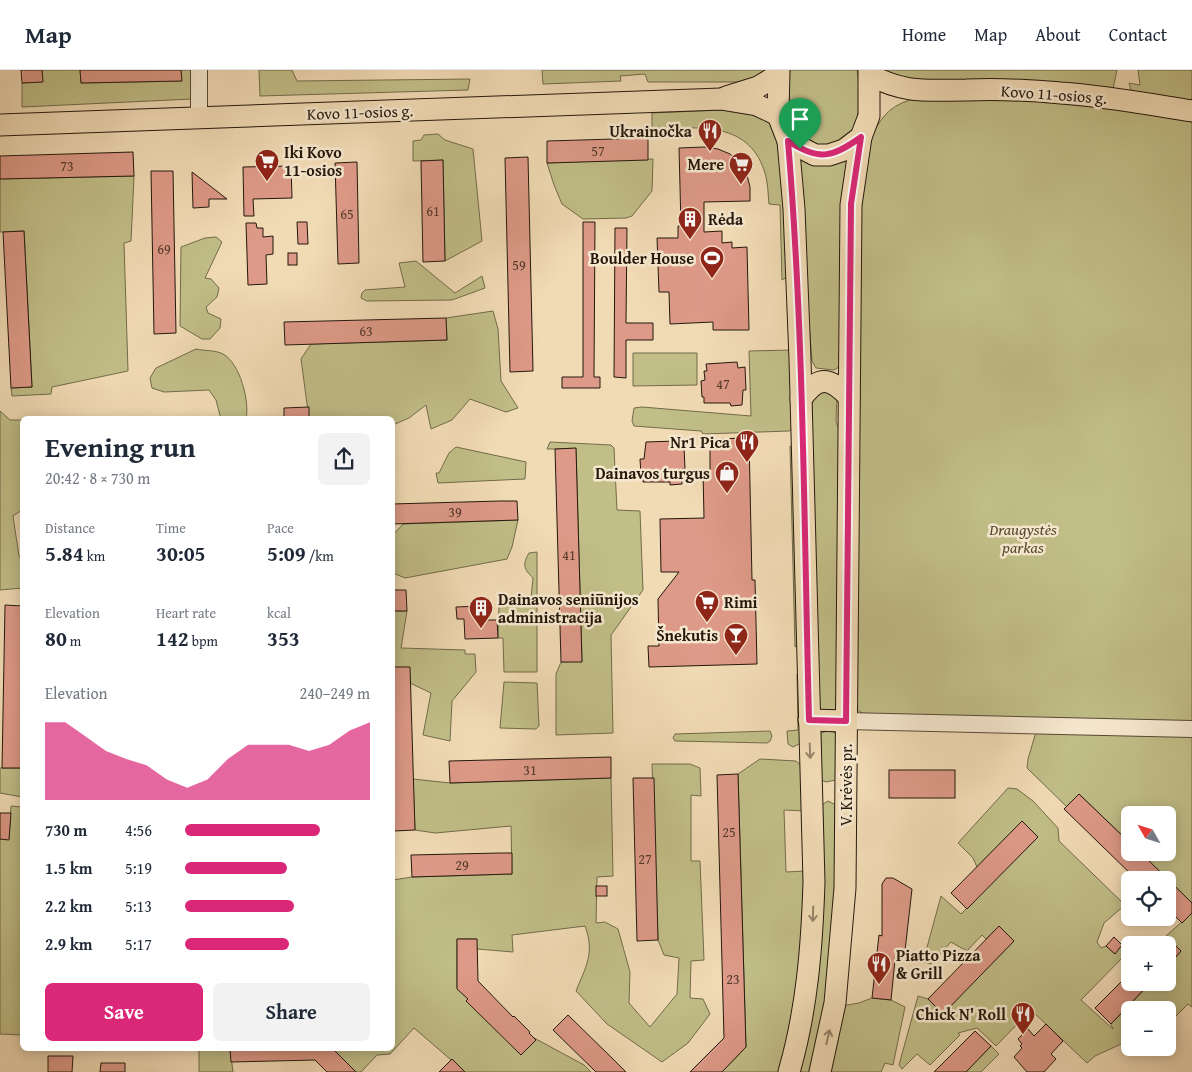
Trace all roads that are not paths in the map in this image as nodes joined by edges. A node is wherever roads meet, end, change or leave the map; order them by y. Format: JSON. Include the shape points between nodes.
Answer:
{"nodes":[{"id":1,"x":199,"y":70,"type":"edge"},
{"id":2,"x":869,"y":72,"type":"edge"},
{"id":3,"x":778,"y":73,"type":"edge"},
{"id":4,"x":914,"y":91,"type":"junction"},
{"id":5,"x":721,"y":99,"type":"junction"},
{"id":6,"x":1192,"y":111,"type":"edge"},
{"id":7,"x":778,"y":116,"type":"junction"},
{"id":8,"x":869,"y":116,"type":"junction"},
{"id":9,"x":199,"y":118,"type":"junction"},
{"id":10,"x":0,"y":125,"type":"edge"},
{"id":11,"x":861,"y":137,"type":"junction"},
{"id":12,"x":788,"y":141,"type":"junction"},
{"id":13,"x":800,"y":359,"type":"junction"},
{"id":14,"x":850,"y":362,"type":"junction"},
{"id":15,"x":849,"y":397,"type":"junction"},
{"id":16,"x":801,"y":399,"type":"junction"},
{"id":17,"x":809,"y":720,"type":"junction"},
{"id":18,"x":846,"y":721,"type":"junction"},
{"id":19,"x":1192,"y":729,"type":"edge"},
{"id":20,"x":811,"y":791,"type":"junction"},
{"id":21,"x":846,"y":791,"type":"junction"},
{"id":22,"x":789,"y":1072,"type":"edge"},
{"id":23,"x":820,"y":1072,"type":"edge"}],
"edges":[{"from":1,"to":9,"type":"street"},
{"from":2,"to":4,"type":"main road","name":"Kovo 11-osios g.","via":[[885,83]]},
{"from":2,"to":8,"type":"main road"},
{"from":3,"to":5,"type":"main road","name":"Kovo 11-osios g.","via":[[758,87]]},
{"from":3,"to":7,"type":"main road"},
{"from":4,"to":6,"type":"main road","name":"Kovo 11-osios g.","via":[[1062,93],[1124,99]]},
{"from":4,"to":8,"type":"main road","name":"Kovo 11-osios g.","via":[[889,100]]},
{"from":5,"to":7,"type":"main road","name":"Kovo 11-osios g.","via":[[757,105]]},
{"from":5,"to":9,"type":"main road","name":"Kovo 11-osios g."},
{"from":7,"to":12,"type":"main road","name":"V. Krėvės pr."},
{"from":8,"to":11,"type":"main road","name":"V. Krėvės pr."},
{"from":9,"to":10,"type":"main road","name":"Kovo 11-osios g."},
{"from":11,"to":12,"type":"main road","via":[[844,150],[829,155],[815,155]]},
{"from":11,"to":14,"type":"main road","name":"V. Krėvės pr.","via":[[851,204]]},
{"from":12,"to":13,"type":"main road","name":"V. Krėvės pr."},
{"from":13,"to":14,"type":"main road","via":[[813,370],[823,373],[840,370]]},
{"from":13,"to":16,"type":"main road","name":"V. Krėvės pr."},
{"from":14,"to":15,"type":"main road","name":"V. Krėvės pr."},
{"from":15,"to":16,"type":"main road","via":[[832,382],[822,381],[808,388]]},
{"from":15,"to":18,"type":"main road","name":"V. Krėvės pr."},
{"from":16,"to":17,"type":"main road","name":"V. Krėvės pr."},
{"from":17,"to":18,"type":"main road"},
{"from":17,"to":20,"type":"main road","name":"V. Krėvės pr.","one_way":true},
{"from":18,"to":19,"type":"street"},
{"from":18,"to":21,"type":"main road","name":"V. Krėvės pr."},
{"from":20,"to":21,"type":"main road"},
{"from":20,"to":22,"type":"main road","name":"V. Krėvės pr.","one_way":true,"via":[[812,944]]},
{"from":23,"to":21,"type":"main road","name":"V. Krėvės pr.","one_way":true,"via":[[835,1003],[842,942]]}]}
